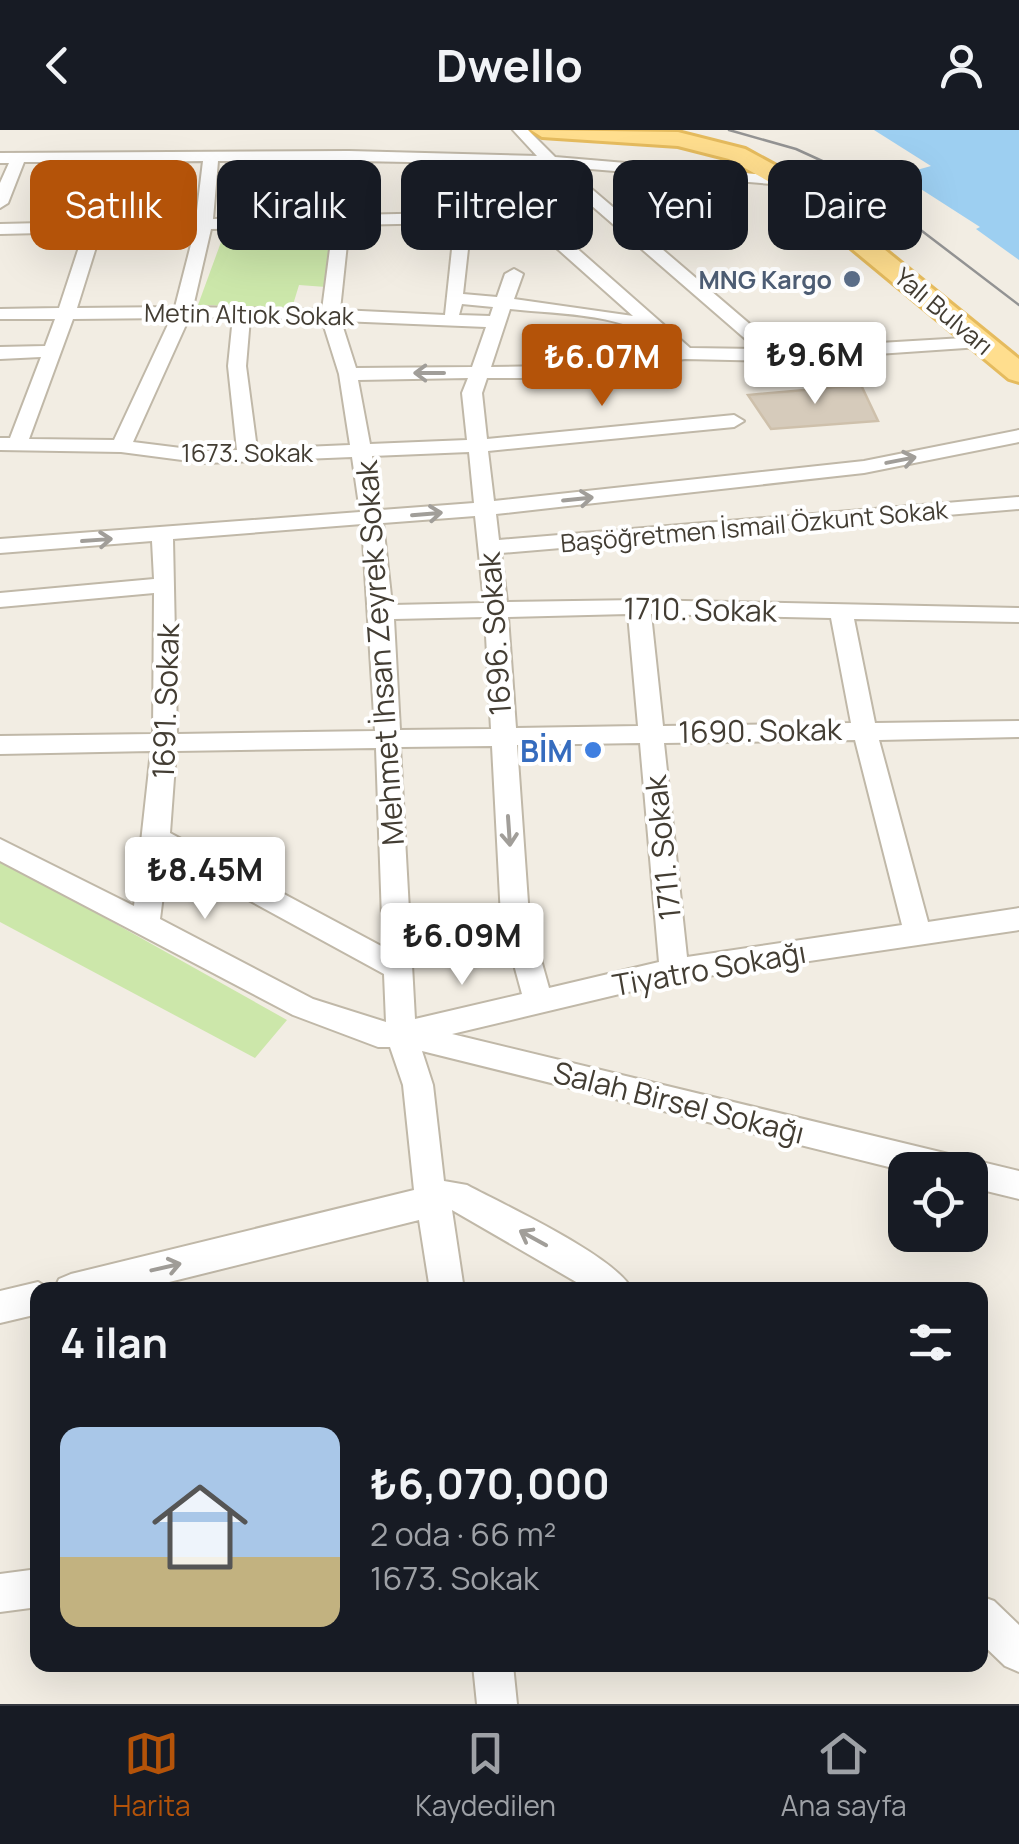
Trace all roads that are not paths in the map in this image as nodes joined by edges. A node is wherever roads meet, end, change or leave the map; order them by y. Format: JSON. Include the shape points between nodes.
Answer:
{"nodes":[{"id":1,"x":520,"y":130,"type":"edge"},
{"id":2,"x":542,"y":130,"type":"edge"},
{"id":3,"x":640,"y":130,"type":"edge"},
{"id":4,"x":205,"y":152,"type":"junction"},
{"id":5,"x":349,"y":156,"type":"junction"},
{"id":6,"x":116,"y":157,"type":"junction"},
{"id":7,"x":464,"y":157,"type":"junction"},
{"id":8,"x":9,"y":158,"type":"edge"},
{"id":9,"x":115,"y":160,"type":"edge"},
{"id":10,"x":348,"y":160,"type":"edge"},
{"id":11,"x":516,"y":160,"type":"edge"},
{"id":12,"x":548,"y":160,"type":"edge"},
{"id":13,"x":785,"y":160,"type":"edge"},
{"id":14,"x":593,"y":164,"type":"edge"},
{"id":15,"x":768,"y":171,"type":"edge"},
{"id":16,"x":768,"y":178,"type":"edge"},
{"id":17,"x":593,"y":199,"type":"edge"},
{"id":18,"x":0,"y":203,"type":"edge"},
{"id":19,"x":197,"y":224,"type":"edge"},
{"id":20,"x":204,"y":224,"type":"junction"},
{"id":21,"x":217,"y":224,"type":"edge"},
{"id":22,"x":0,"y":229,"type":"edge"},
{"id":23,"x":30,"y":229,"type":"edge"},
{"id":24,"x":87,"y":250,"type":"edge"},
{"id":25,"x":337,"y":250,"type":"edge"},
{"id":26,"x":461,"y":250,"type":"edge"},
{"id":27,"x":869,"y":250,"type":"edge"},
{"id":28,"x":910,"y":250,"type":"edge"},
{"id":29,"x":514,"y":274,"type":"dead end"},
{"id":30,"x":456,"y":298,"type":"junction"},
{"id":31,"x":67,"y":311,"type":"junction"},
{"id":32,"x":183,"y":312,"type":"junction"},
{"id":33,"x":242,"y":312,"type":"junction"},
{"id":34,"x":500,"y":312,"type":"junction"},
{"id":35,"x":0,"y":314,"type":"edge"},
{"id":36,"x":330,"y":316,"type":"junction"},
{"id":37,"x":450,"y":319,"type":"junction"},
{"id":38,"x":1006,"y":327,"type":"dead end"},
{"id":39,"x":661,"y":329,"type":"junction"},
{"id":40,"x":980,"y":342,"type":"junction"},
{"id":41,"x":49,"y":352,"type":"junction"},
{"id":42,"x":0,"y":353,"type":"edge"},
{"id":43,"x":685,"y":353,"type":"junction"},
{"id":44,"x":775,"y":356,"type":"junction"},
{"id":45,"x":478,"y":373,"type":"junction"},
{"id":46,"x":1019,"y":373,"type":"edge"},
{"id":47,"x":348,"y":374,"type":"junction"},
{"id":48,"x":734,"y":422,"type":"dead end"},
{"id":49,"x":1019,"y":436,"type":"edge"},
{"id":50,"x":9,"y":443,"type":"edge"},
{"id":51,"x":122,"y":446,"type":"junction"},
{"id":52,"x":474,"y":446,"type":"junction"},
{"id":53,"x":364,"y":450,"type":"junction"},
{"id":54,"x":248,"y":455,"type":"junction"},
{"id":55,"x":1019,"y":503,"type":"edge"},
{"id":56,"x":482,"y":509,"type":"junction"},
{"id":57,"x":372,"y":518,"type":"junction"},
{"id":58,"x":162,"y":536,"type":"junction"},
{"id":59,"x":0,"y":546,"type":"edge"},
{"id":60,"x":488,"y":547,"type":"junction"},
{"id":61,"x":166,"y":584,"type":"junction"},
{"id":62,"x":0,"y":600,"type":"edge"},
{"id":63,"x":639,"y":607,"type":"junction"},
{"id":64,"x":496,"y":608,"type":"junction"},
{"id":65,"x":382,"y":612,"type":"junction"},
{"id":66,"x":841,"y":612,"type":"junction"},
{"id":67,"x":1019,"y":615,"type":"edge"},
{"id":68,"x":864,"y":728,"type":"junction"},
{"id":69,"x":1019,"y":729,"type":"edge"},
{"id":70,"x":650,"y":732,"type":"junction"},
{"id":71,"x":502,"y":734,"type":"junction"},
{"id":72,"x":388,"y":736,"type":"junction"},
{"id":73,"x":164,"y":742,"type":"junction"},
{"id":74,"x":0,"y":745,"type":"edge"},
{"id":75,"x":158,"y":839,"type":"junction"},
{"id":76,"x":0,"y":849,"type":"edge"},
{"id":77,"x":1019,"y":919,"type":"edge"},
{"id":78,"x":146,"y":924,"type":"junction"},
{"id":79,"x":918,"y":935,"type":"junction"},
{"id":80,"x":400,"y":969,"type":"junction"},
{"id":81,"x":674,"y":970,"type":"junction"},
{"id":82,"x":538,"y":1000,"type":"junction"},
{"id":83,"x":402,"y":1034,"type":"junction"},
{"id":84,"x":888,"y":1153,"type":"edge"},
{"id":85,"x":988,"y":1178,"type":"edge"},
{"id":86,"x":1019,"y":1186,"type":"edge"},
{"id":87,"x":434,"y":1196,"type":"junction"},
{"id":88,"x":104,"y":1282,"type":"edge"},
{"id":89,"x":447,"y":1282,"type":"edge"},
{"id":90,"x":605,"y":1282,"type":"edge"},
{"id":91,"x":30,"y":1300,"type":"edge"},
{"id":92,"x":0,"y":1307,"type":"edge"},
{"id":93,"x":30,"y":1589,"type":"edge"},
{"id":94,"x":0,"y":1593,"type":"edge"},
{"id":95,"x":988,"y":1623,"type":"edge"},
{"id":96,"x":1019,"y":1652,"type":"edge"},
{"id":97,"x":494,"y":1672,"type":"edge"},
{"id":98,"x":497,"y":1704,"type":"edge"}],
"edges":[{"from":1,"to":12,"type":"street"},
{"from":2,"to":15,"type":"main road","name":"Yalı Bulvarı","via":[[700,143]]},
{"from":3,"to":13,"type":"main road","name":"Yalı Bulvarı","via":[[747,145]]},
{"from":4,"to":5,"type":"street"},
{"from":4,"to":6,"type":"street"},
{"from":4,"to":20,"type":"street"},
{"from":5,"to":7,"type":"street"},
{"from":5,"to":10,"type":"street","name":"Mehmet İhsan Zeyrek Sokak"},
{"from":6,"to":8,"type":"street"},
{"from":6,"to":9,"type":"street"},
{"from":7,"to":11,"type":"street"},
{"from":7,"to":39,"type":"street"},
{"from":8,"to":18,"type":"street"},
{"from":14,"to":16,"type":"street"},
{"from":17,"to":44,"type":"street"},
{"from":19,"to":20,"type":"street"},
{"from":20,"to":21,"type":"street"},
{"from":20,"to":32,"type":"street"},
{"from":22,"to":23,"type":"street"},
{"from":24,"to":31,"type":"street"},
{"from":25,"to":36,"type":"street","name":"Mehmet İhsan Zeyrek Sokak"},
{"from":26,"to":30,"type":"street"},
{"from":27,"to":40,"type":"main road","name":"Yalı Bulvarı"},
{"from":28,"to":38,"type":"main road","name":"Yalı Bulvarı"},
{"from":29,"to":34,"type":"street","name":"1696. Sokak"},
{"from":30,"to":34,"type":"street"},
{"from":30,"to":37,"type":"street"},
{"from":31,"to":32,"type":"street","name":"Metin Altıok Sokak"},
{"from":31,"to":35,"type":"street","name":"Metin Altıok Sokak"},
{"from":31,"to":41,"type":"street"},
{"from":32,"to":33,"type":"street","name":"Metin Altıok Sokak"},
{"from":32,"to":51,"type":"street"},
{"from":33,"to":36,"type":"street","name":"Metin Altıok Sokak"},
{"from":33,"to":54,"type":"street","via":[[237,366]]},
{"from":34,"to":37,"type":"street","name":"Metin Altıok Sokak"},
{"from":34,"to":39,"type":"street","via":[[602,314]]},
{"from":34,"to":45,"type":"street","name":"1696. Sokak"},
{"from":36,"to":37,"type":"street","name":"Metin Altıok Sokak"},
{"from":36,"to":47,"type":"street","name":"Mehmet İhsan Zeyrek Sokak"},
{"from":39,"to":43,"type":"street"},
{"from":40,"to":44,"type":"street"},
{"from":40,"to":46,"type":"main road","name":"Yalı Bulvarı"},
{"from":41,"to":42,"type":"street"},
{"from":41,"to":50,"type":"street"},
{"from":43,"to":44,"type":"street"},
{"from":43,"to":45,"type":"street","via":[[549,372]]},
{"from":45,"to":47,"type":"street","one_way":true},
{"from":45,"to":52,"type":"street","name":"1696. Sokak"},
{"from":47,"to":53,"type":"street","name":"Mehmet İhsan Zeyrek Sokak"},
{"from":48,"to":52,"type":"street","name":"1673. Sokak"},
{"from":56,"to":49,"type":"street","one_way":true,"via":[[864,467]]},
{"from":50,"to":51,"type":"street","name":"1673. Sokak"},
{"from":51,"to":54,"type":"street","name":"1673. Sokak","via":[[205,457]]},
{"from":52,"to":53,"type":"street","name":"1673. Sokak"},
{"from":52,"to":56,"type":"street","name":"1696. Sokak"},
{"from":53,"to":54,"type":"street","name":"1673. Sokak"},
{"from":53,"to":57,"type":"street","name":"Mehmet İhsan Zeyrek Sokak"},
{"from":55,"to":60,"type":"street","name":"Başöğretmen İsmail Özkunt Sokak"},
{"from":57,"to":56,"type":"street","one_way":true},
{"from":56,"to":60,"type":"street","name":"1696. Sokak"},
{"from":57,"to":58,"type":"street"},
{"from":57,"to":65,"type":"street","name":"Mehmet İhsan Zeyrek Sokak"},
{"from":59,"to":58,"type":"street","one_way":true},
{"from":58,"to":61,"type":"street","name":"1691. Sokak"},
{"from":60,"to":64,"type":"street","name":"1696. Sokak"},
{"from":61,"to":62,"type":"street"},
{"from":61,"to":73,"type":"street","name":"1691. Sokak"},
{"from":63,"to":64,"type":"street","name":"1710. Sokak"},
{"from":63,"to":66,"type":"street","name":"1710. Sokak"},
{"from":63,"to":70,"type":"street","name":"1711. Sokak"},
{"from":64,"to":65,"type":"street","name":"1710. Sokak"},
{"from":64,"to":71,"type":"street","name":"1696. Sokak"},
{"from":65,"to":72,"type":"street","name":"Mehmet İhsan Zeyrek Sokak"},
{"from":66,"to":67,"type":"street","name":"1710. Sokak"},
{"from":66,"to":68,"type":"street"},
{"from":68,"to":69,"type":"street","name":"1690. Sokak"},
{"from":68,"to":70,"type":"street","name":"1690. Sokak"},
{"from":68,"to":79,"type":"street"},
{"from":70,"to":71,"type":"street","name":"1690. Sokak"},
{"from":70,"to":81,"type":"street","name":"1711. Sokak"},
{"from":71,"to":72,"type":"street","name":"1690. Sokak"},
{"from":71,"to":82,"type":"street","name":"1696. Sokak","one_way":true,"via":[[515,917]]},
{"from":72,"to":73,"type":"street","name":"1690. Sokak"},
{"from":72,"to":80,"type":"street","name":"Mehmet İhsan Zeyrek Sokak"},
{"from":73,"to":74,"type":"street","name":"1690. Sokak"},
{"from":73,"to":75,"type":"street","name":"1691. Sokak"},
{"from":75,"to":78,"type":"street","name":"1691. Sokak"},
{"from":75,"to":80,"type":"street"},
{"from":76,"to":78,"type":"street","name":"Salah Birsel Sokağı"},
{"from":77,"to":79,"type":"street","name":"Tiyatro Sokağı"},
{"from":78,"to":83,"type":"street","name":"Salah Birsel Sokağı","via":[[303,1007],[378,1034]]},
{"from":79,"to":81,"type":"street","name":"Tiyatro Sokağı"},
{"from":80,"to":83,"type":"street","name":"Mehmet İhsan Zeyrek Sokak"},
{"from":81,"to":82,"type":"street","name":"Tiyatro Sokağı"},
{"from":82,"to":83,"type":"street","name":"Tiyatro Sokağı"},
{"from":83,"to":84,"type":"street","name":"Salah Birsel Sokağı"},
{"from":83,"to":87,"type":"street","name":"Mehmet İhsan Zeyrek Sokak","via":[[418,1085]]},
{"from":85,"to":86,"type":"street"},
{"from":88,"to":87,"type":"street","one_way":true,"via":[[406,1210]]},
{"from":87,"to":89,"type":"street","name":"Mehmet İhsan Zeyrek Sokak"},
{"from":90,"to":87,"type":"street","one_way":true,"via":[[456,1195]]},
{"from":91,"to":92,"type":"street"},
{"from":93,"to":94,"type":"street"},
{"from":95,"to":96,"type":"street"},
{"from":97,"to":98,"type":"street"}]}
